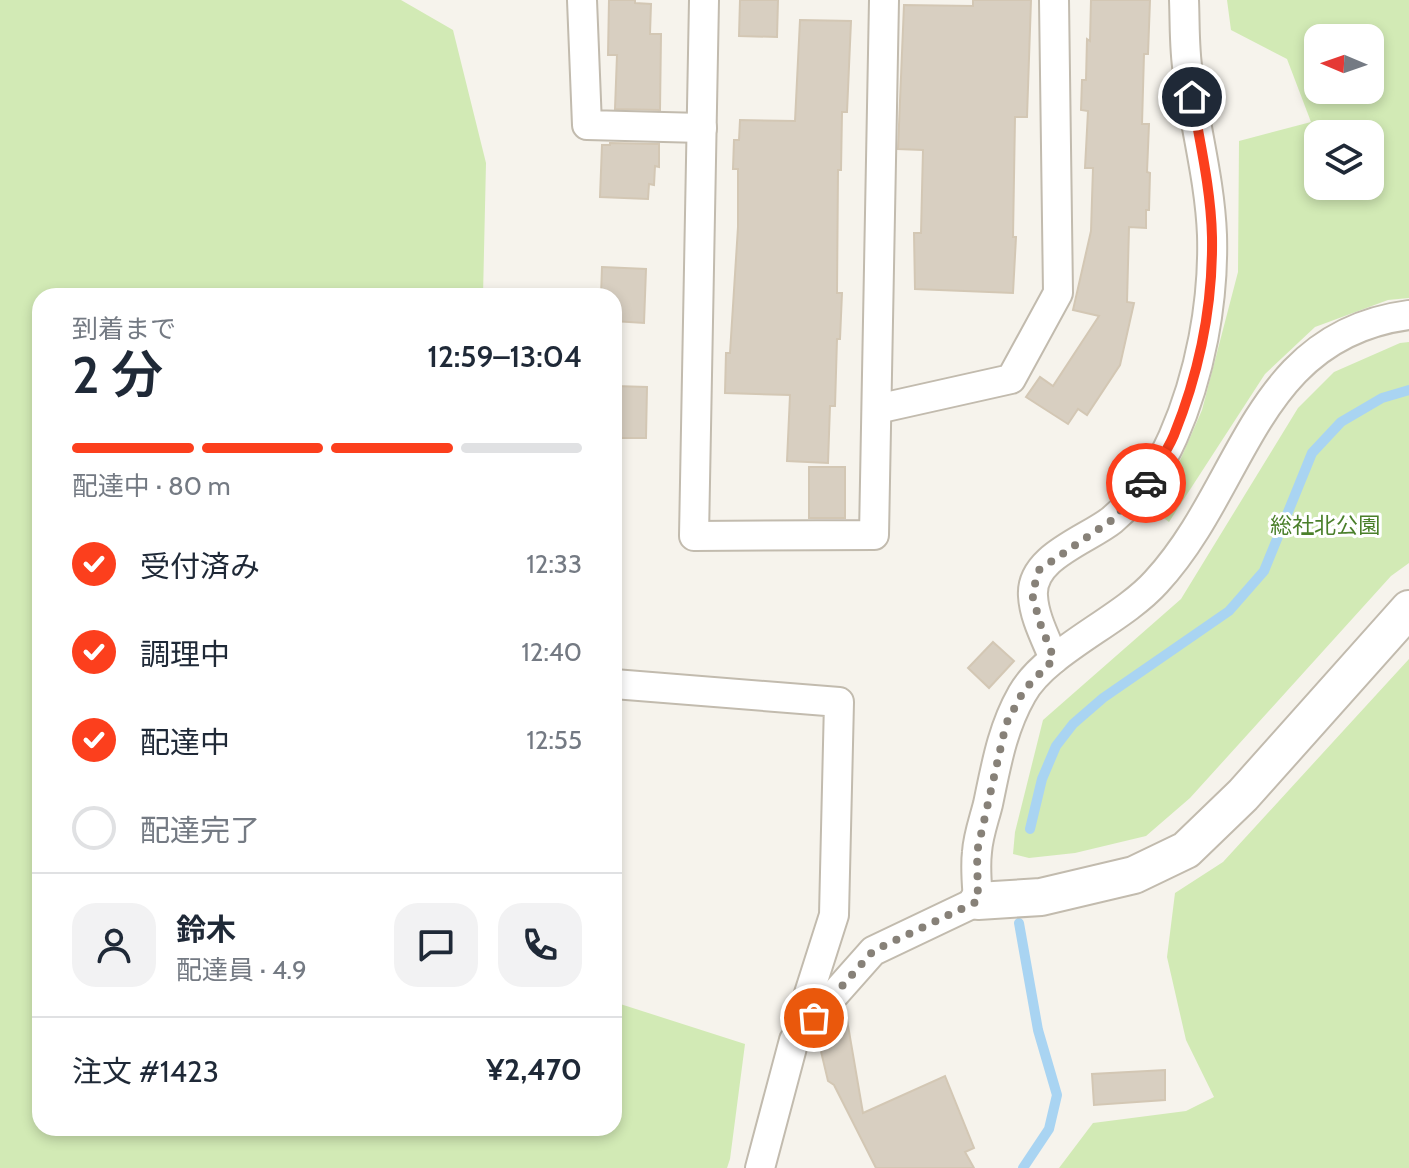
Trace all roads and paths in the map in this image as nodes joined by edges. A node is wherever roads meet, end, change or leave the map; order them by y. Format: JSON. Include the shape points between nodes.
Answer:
{"nodes":[{"id":1,"x":582,"y":0,"type":"edge"},
{"id":2,"x":704,"y":0,"type":"edge"},
{"id":3,"x":884,"y":0,"type":"edge"},
{"id":4,"x":1054,"y":0,"type":"edge"},
{"id":5,"x":1184,"y":0,"type":"edge"},
{"id":6,"x":702,"y":128,"type":"junction"},
{"id":7,"x":1409,"y":315,"type":"edge"},
{"id":8,"x":877,"y":409,"type":"junction"},
{"id":9,"x":1409,"y":609,"type":"edge"},
{"id":10,"x":1054,"y":659,"type":"junction"},
{"id":11,"x":622,"y":685,"type":"edge"},
{"id":12,"x":978,"y":901,"type":"junction"},
{"id":13,"x":794,"y":1040,"type":"junction"},
{"id":14,"x":760,"y":1168,"type":"edge"}],
"edges":[{"from":1,"to":6,"type":"street","via":[[587,125]]},
{"from":2,"to":6,"type":"street"},
{"from":3,"to":8,"type":"street"},
{"from":4,"to":8,"type":"street","via":[[1058,293],[1011,379]]},
{"from":5,"to":10,"type":"street","via":[[1187,70],[1212,234],[1211,291],[1198,357],[1173,438],[1143,488],[1112,520],[1039,570],[1032,594]]},
{"from":6,"to":8,"type":"street","via":[[694,536],[874,535]]},
{"from":7,"to":10,"type":"street","via":[[1341,334],[1301,363],[1260,414],[1185,549],[1154,585]]},
{"from":9,"to":12,"type":"street","via":[[1243,795],[1186,850],[1118,879],[1041,897]]},
{"from":10,"to":12,"type":"street","via":[[1024,690],[1006,724],[977,852]]},
{"from":11,"to":13,"type":"street","via":[[839,702],[834,915]]},
{"from":12,"to":13,"type":"street","via":[[873,951]]},
{"from":13,"to":14,"type":"street"}]}
